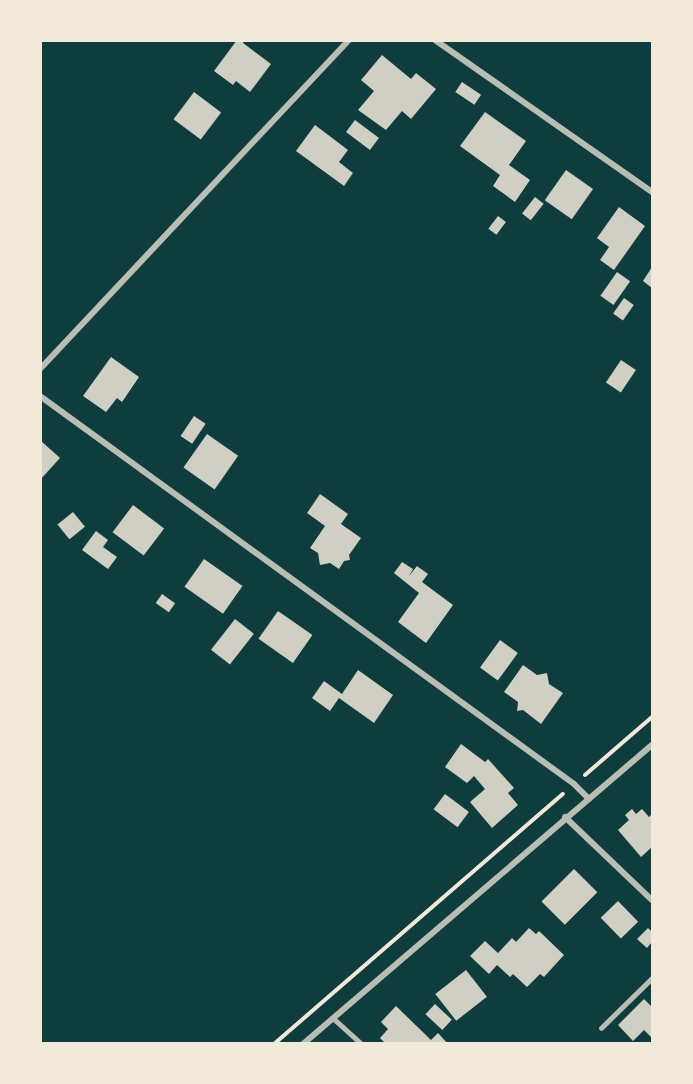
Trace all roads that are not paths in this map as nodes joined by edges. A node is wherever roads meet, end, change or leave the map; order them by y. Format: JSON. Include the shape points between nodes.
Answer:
{"nodes":[{"id":1,"x":349,"y":40,"type":"edge"},
{"id":2,"x":435,"y":40,"type":"edge"},
{"id":3,"x":652,"y":192,"type":"edge"},
{"id":4,"x":40,"y":369,"type":"edge"},
{"id":5,"x":40,"y":396,"type":"edge"},
{"id":6,"x":652,"y":744,"type":"edge"},
{"id":7,"x":589,"y":799,"type":"junction"},
{"id":8,"x":565,"y":817,"type":"junction"},
{"id":9,"x":652,"y":900,"type":"edge"},
{"id":10,"x":652,"y":978,"type":"edge"},
{"id":11,"x":333,"y":1018,"type":"junction"},
{"id":12,"x":601,"y":1028,"type":"dead end"},
{"id":13,"x":303,"y":1044,"type":"edge"},
{"id":14,"x":362,"y":1044,"type":"edge"}],
"edges":[{"from":1,"to":4,"type":"street"},
{"from":2,"to":3,"type":"street"},
{"from":5,"to":7,"type":"street","via":[[574,784]]},
{"from":6,"to":7,"type":"street"},
{"from":7,"to":8,"type":"street"},
{"from":8,"to":9,"type":"street"},
{"from":8,"to":11,"type":"street"},
{"from":10,"to":12,"type":"lane"},
{"from":11,"to":13,"type":"street"},
{"from":11,"to":14,"type":"lane"}]}
